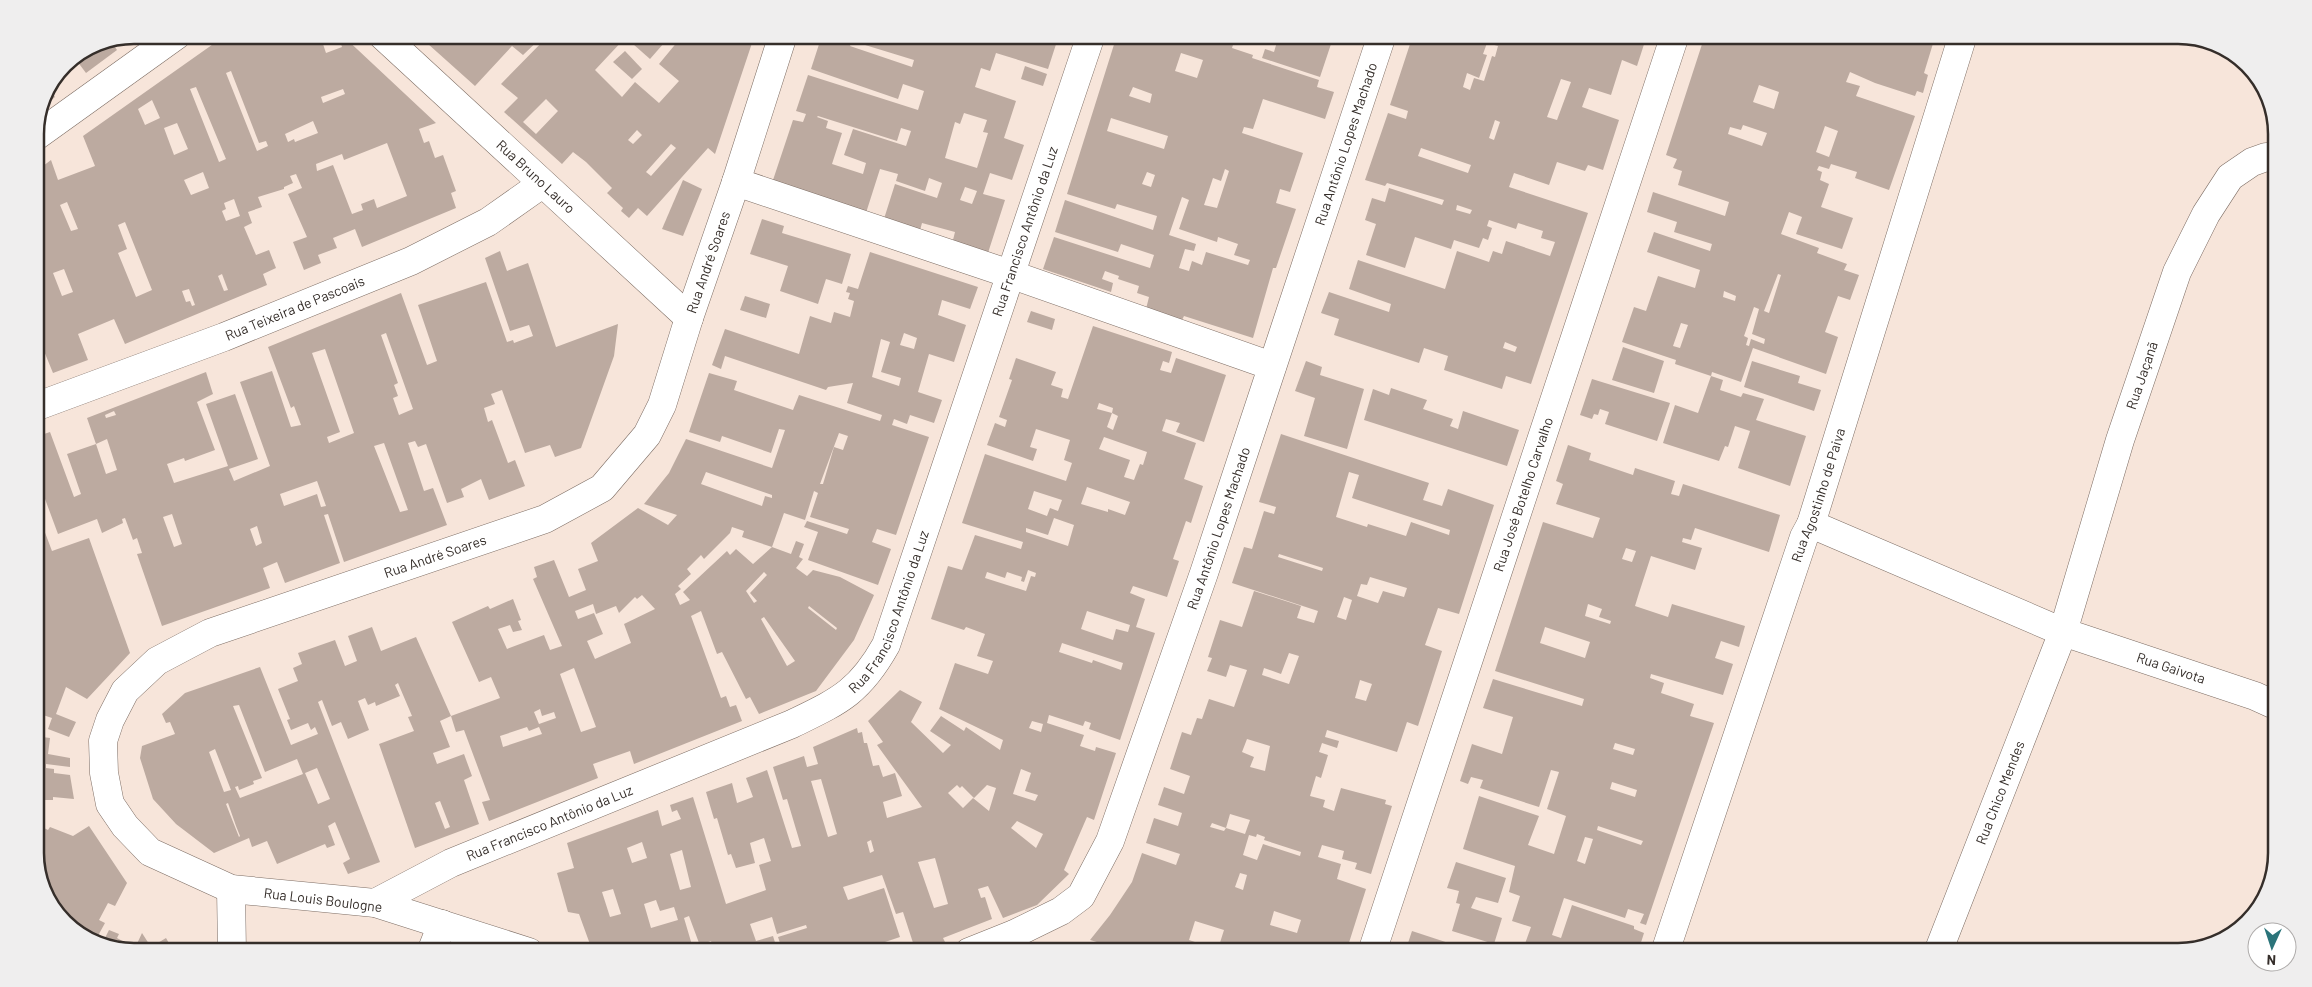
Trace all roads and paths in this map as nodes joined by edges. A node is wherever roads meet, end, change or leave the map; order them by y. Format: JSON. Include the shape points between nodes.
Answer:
{"nodes":[{"id":1,"x":164,"y":44,"type":"edge"},
{"id":2,"x":392,"y":44,"type":"edge"},
{"id":3,"x":780,"y":44,"type":"edge"},
{"id":4,"x":1088,"y":44,"type":"edge"},
{"id":5,"x":1379,"y":44,"type":"edge"},
{"id":6,"x":1672,"y":44,"type":"edge"},
{"id":7,"x":1960,"y":44,"type":"edge"},
{"id":8,"x":44,"y":131,"type":"edge"},
{"id":9,"x":2268,"y":157,"type":"edge"},
{"id":10,"x":736,"y":182,"type":"junction"},
{"id":11,"x":542,"y":184,"type":"junction"},
{"id":12,"x":1010,"y":274,"type":"junction"},
{"id":13,"x":689,"y":318,"type":"junction"},
{"id":14,"x":1272,"y":366,"type":"junction"},
{"id":15,"x":44,"y":404,"type":"edge"},
{"id":16,"x":1811,"y":524,"type":"junction"},
{"id":17,"x":2063,"y":632,"type":"junction"},
{"id":18,"x":2268,"y":702,"type":"edge"},
{"id":19,"x":231,"y":889,"type":"junction"},
{"id":20,"x":375,"y":903,"type":"junction"},
{"id":21,"x":442,"y":924,"type":"junction"},
{"id":22,"x":232,"y":943,"type":"edge"},
{"id":23,"x":435,"y":943,"type":"edge"},
{"id":24,"x":501,"y":943,"type":"edge"},
{"id":25,"x":992,"y":943,"type":"edge"},
{"id":26,"x":1375,"y":943,"type":"edge"},
{"id":27,"x":1668,"y":943,"type":"edge"},
{"id":28,"x":1942,"y":943,"type":"edge"}],
"edges":[{"from":1,"to":8,"type":"street"},
{"from":2,"to":11,"type":"street","name":"Rua Bruno Lauro"},
{"from":3,"to":10,"type":"street","name":"Rua André Soares"},
{"from":4,"to":12,"type":"street","name":"Rua Francisco Antônio da Luz"},
{"from":5,"to":14,"type":"street","name":"Rua Antônio Lopes Machado"},
{"from":6,"to":26,"type":"street","name":"Rua José Botelho Carvalho"},
{"from":7,"to":16,"type":"street","name":"Rua Agostinho de Paiva"},
{"from":9,"to":17,"type":"street","name":"Rua Jaçanã","via":[[2252,162],[2230,176],[2206,214],[2177,272],[2120,440]]},
{"from":10,"to":12,"type":"street"},
{"from":10,"to":13,"type":"street","name":"Rua André Soares"},
{"from":11,"to":13,"type":"street","name":"Rua Bruno Lauro"},
{"from":11,"to":15,"type":"street","name":"Rua Teixeira de Pascoais","via":[[488,222],[411,262]]},
{"from":12,"to":14,"type":"street"},
{"from":12,"to":20,"type":"street","name":"Rua Francisco Antônio da Luz","via":[[886,645],[864,680],[842,700],[792,724],[451,863]]},
{"from":13,"to":19,"type":"street","name":"Rua André Soares","via":[[662,405],[646,435],[602,488],[545,519],[210,633],[157,661],[125,691],[103,741],[104,773],[110,804],[125,826],[150,852]]},
{"from":14,"to":25,"type":"street","name":"Rua Antônio Lopes Machado","via":[[1110,841],[1081,896],[1061,911]]},
{"from":16,"to":17,"type":"street","name":"Rua Gaivota"},
{"from":16,"to":27,"type":"street","name":"Rua Agostinho de Paiva"},
{"from":17,"to":18,"type":"street","name":"Rua Gaivota"},
{"from":17,"to":28,"type":"street","name":"Rua Chico Mendes"},
{"from":19,"to":20,"type":"street","name":"Rua Louis Boulogne"},
{"from":19,"to":22,"type":"street"},
{"from":20,"to":21,"type":"street","name":"Rua Louis Boulogne"},
{"from":21,"to":23,"type":"street"},
{"from":21,"to":24,"type":"street","name":"Rua Louis Boulogne"}]}
